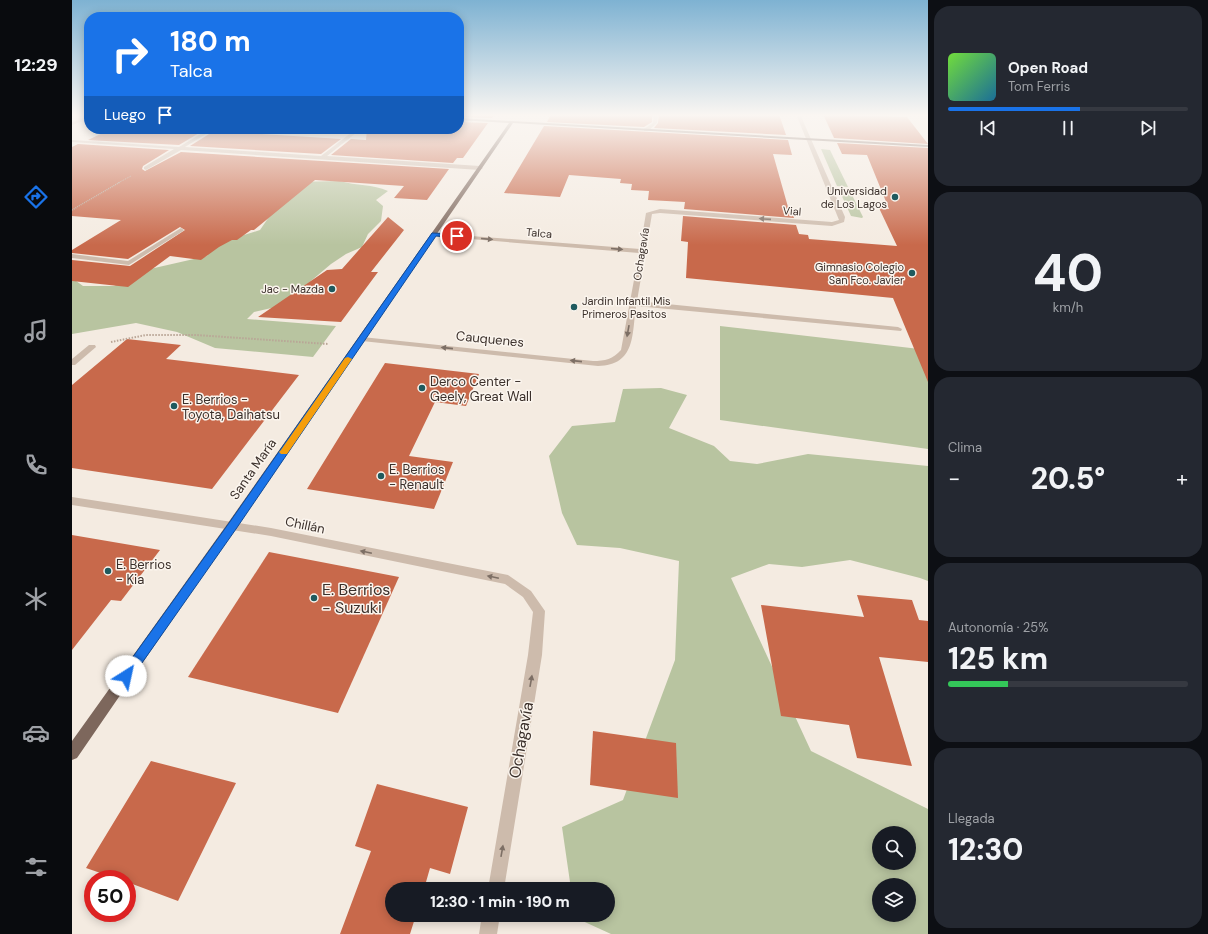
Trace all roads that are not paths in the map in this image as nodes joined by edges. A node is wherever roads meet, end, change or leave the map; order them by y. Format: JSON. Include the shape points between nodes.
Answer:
{"nodes":[{"id":1,"x":163,"y":158,"type":"edge"},
{"id":2,"x":331,"y":158,"type":"edge"},
{"id":3,"x":487,"y":158,"type":"edge"},
{"id":4,"x":816,"y":158,"type":"edge"},
{"id":5,"x":146,"y":168,"type":"road end"},
{"id":6,"x":480,"y":168,"type":"junction"},
{"id":7,"x":648,"y":215,"type":"joint"},
{"id":8,"x":181,"y":230,"type":"dead end"},
{"id":9,"x":434,"y":234,"type":"junction"},
{"id":10,"x":642,"y":252,"type":"junction"},
{"id":11,"x":72,"y":256,"type":"edge"},
{"id":12,"x":633,"y":303,"type":"junction"},
{"id":13,"x":898,"y":330,"type":"dead end"},
{"id":14,"x":362,"y":339,"type":"junction"},
{"id":15,"x":92,"y":347,"type":"road end"},
{"id":16,"x":615,"y":361,"type":"joint"},
{"id":17,"x":72,"y":363,"type":"edge"},
{"id":18,"x":72,"y":501,"type":"edge"},
{"id":19,"x":232,"y":526,"type":"junction"},
{"id":20,"x":527,"y":594,"type":"joint"},
{"id":21,"x":72,"y":753,"type":"edge"},
{"id":22,"x":497,"y":882,"type":"edge"},
{"id":23,"x":490,"y":922,"type":"edge"},
{"id":24,"x":488,"y":934,"type":"edge"}],
"edges":[{"from":1,"to":5,"type":"street"},
{"from":2,"to":6,"type":"street"},
{"from":3,"to":6,"type":"main road","name":"Santa María"},
{"from":4,"to":7,"type":"street","name":"Vial","one_way":true,"via":[[843,219],[840,222],[832,224],[660,211]]},
{"from":6,"to":9,"type":"main road","name":"Santa María"},
{"from":7,"to":10,"type":"street","name":"Ochagavía"},
{"from":8,"to":11,"type":"street","via":[[129,263]]},
{"from":9,"to":10,"type":"street","name":"Talca","one_way":true},
{"from":9,"to":14,"type":"main road","name":"Santa María"},
{"from":10,"to":12,"type":"street","name":"Ochagavía"},
{"from":12,"to":13,"type":"street"},
{"from":12,"to":16,"type":"street","name":"Ochagavía","one_way":true,"via":[[625,350]]},
{"from":16,"to":14,"type":"street","name":"Cauquenes","one_way":true,"via":[[605,364],[593,363]]},
{"from":14,"to":19,"type":"main road","name":"Santa María"},
{"from":15,"to":17,"type":"street"},
{"from":18,"to":19,"type":"street","name":"Chillán"},
{"from":20,"to":19,"type":"street","name":"Chillán","one_way":true,"via":[[508,580]]},
{"from":19,"to":21,"type":"main road","name":"Santa María"},
{"from":22,"to":20,"type":"street","name":"Ochagavía","one_way":true,"via":[[535,655],[539,611]]},
{"from":23,"to":24,"type":"street"}]}
